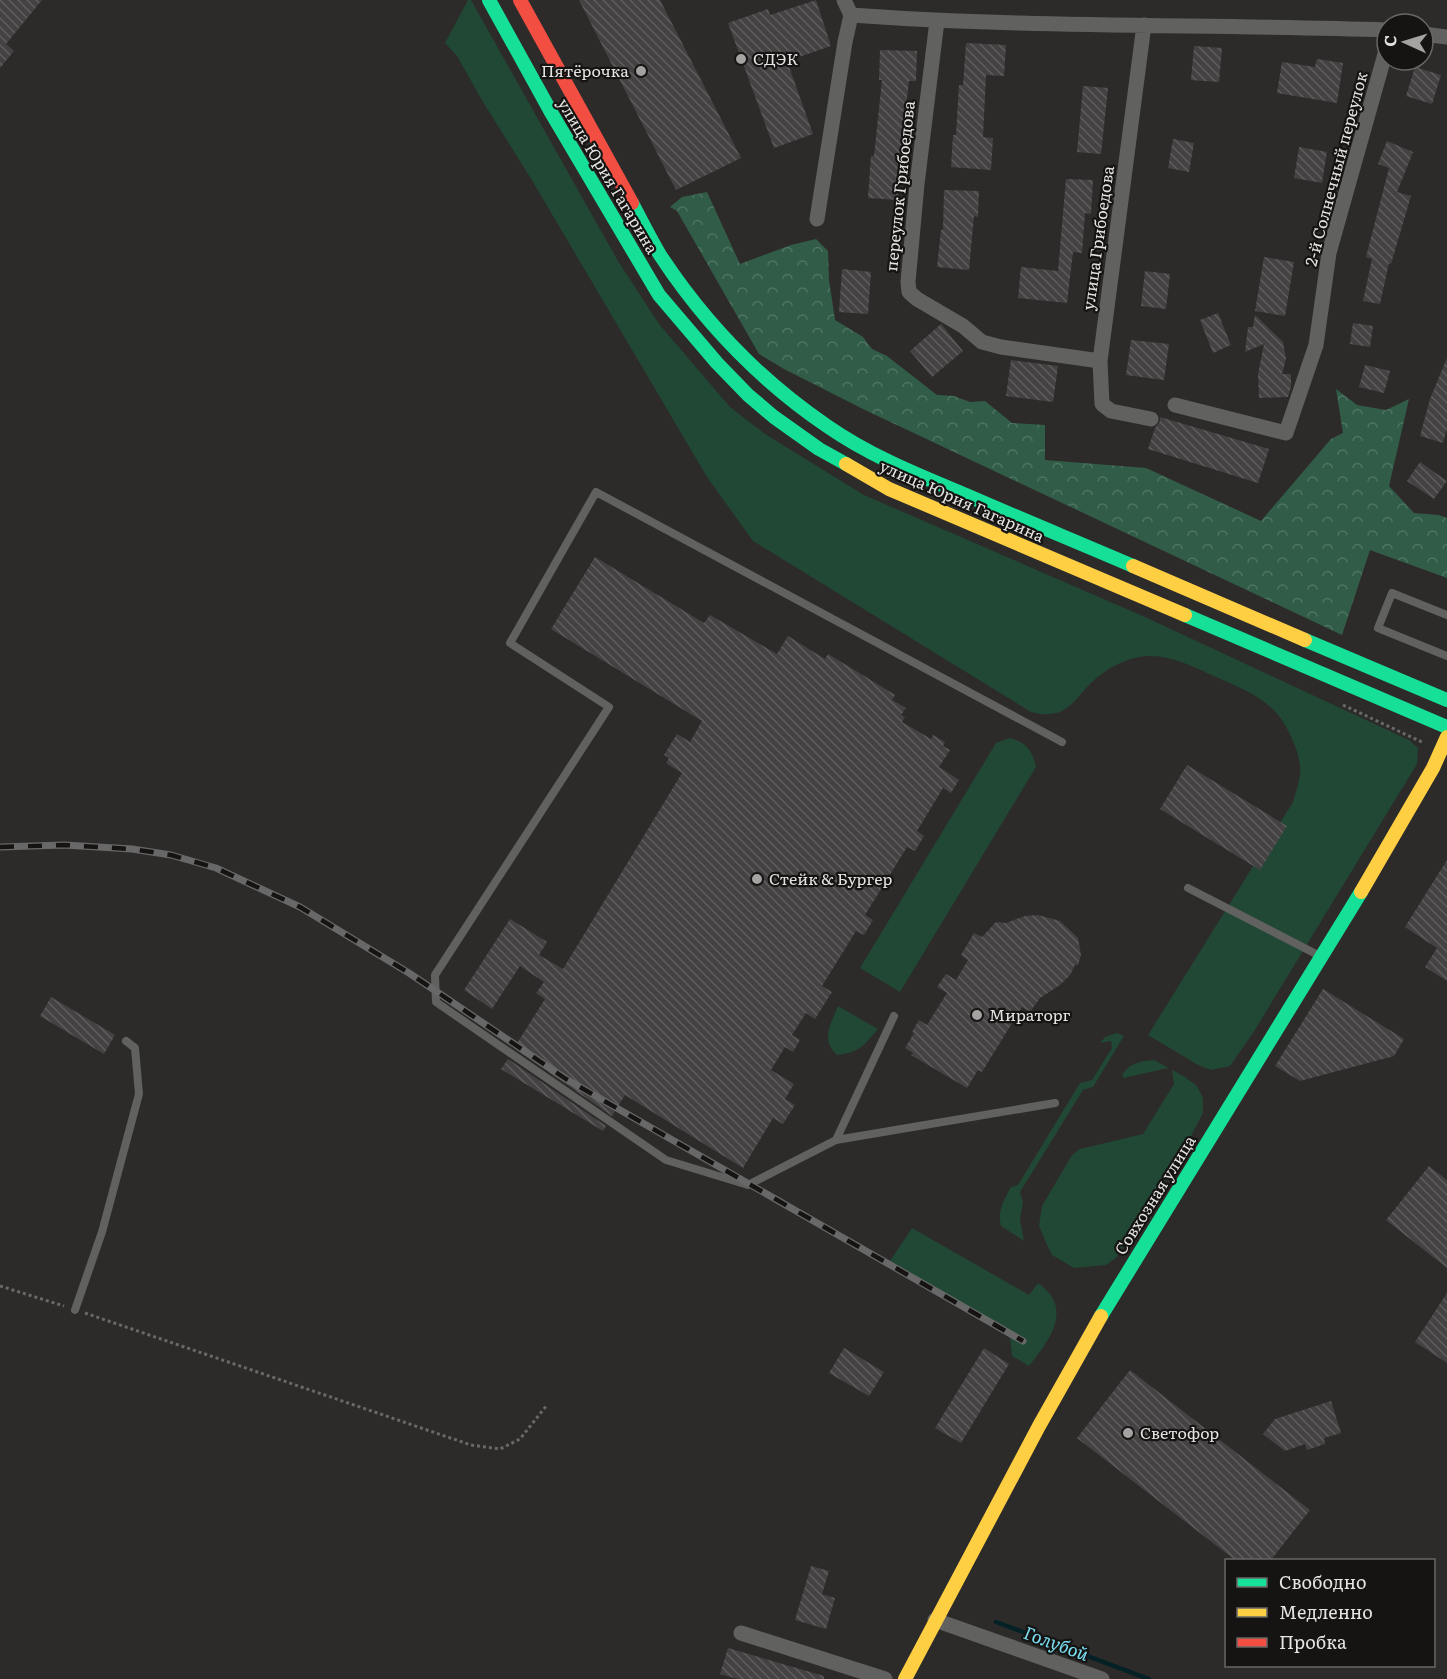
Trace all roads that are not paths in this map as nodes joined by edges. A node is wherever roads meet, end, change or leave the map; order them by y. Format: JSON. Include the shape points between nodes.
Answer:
{"nodes":[{"id":1,"x":489,"y":0,"type":"edge"},
{"id":2,"x":520,"y":0,"type":"edge"},
{"id":3,"x":844,"y":0,"type":"edge"},
{"id":4,"x":851,"y":15,"type":"junction"},
{"id":5,"x":937,"y":21,"type":"junction"},
{"id":6,"x":1144,"y":25,"type":"junction"},
{"id":7,"x":1375,"y":30,"type":"edge"},
{"id":8,"x":1380,"y":72,"type":"edge"},
{"id":9,"x":817,"y":219,"type":"dead end"},
{"id":10,"x":1100,"y":361,"type":"junction"},
{"id":11,"x":1175,"y":405,"type":"dead end"},
{"id":12,"x":1151,"y":419,"type":"dead end"},
{"id":13,"x":1447,"y":615,"type":"edge"},
{"id":14,"x":1447,"y":656,"type":"edge"},
{"id":15,"x":1447,"y":700,"type":"edge"},
{"id":16,"x":1447,"y":728,"type":"edge"},
{"id":17,"x":1447,"y":737,"type":"edge"},
{"id":18,"x":1062,"y":742,"type":"dead end"},
{"id":19,"x":1188,"y":888,"type":"dead end"},
{"id":20,"x":1321,"y":956,"type":"junction"},
{"id":21,"x":894,"y":1017,"type":"dead end"},
{"id":22,"x":126,"y":1041,"type":"dead end"},
{"id":23,"x":1055,"y":1103,"type":"dead end"},
{"id":24,"x":836,"y":1140,"type":"junction"},
{"id":25,"x":75,"y":1310,"type":"road end"},
{"id":26,"x":935,"y":1620,"type":"junction"},
{"id":27,"x":741,"y":1633,"type":"dead end"},
{"id":28,"x":1064,"y":1673,"type":"edge"},
{"id":29,"x":885,"y":1679,"type":"edge"},
{"id":30,"x":905,"y":1679,"type":"edge"},
{"id":31,"x":1102,"y":1679,"type":"edge"}],
"edges":[{"from":1,"to":16,"type":"main road","name":"улица Юрия Гагарина","via":[[659,295],[747,395],[774,417],[819,449],[889,489]]},
{"from":2,"to":15,"type":"main road","name":"улица Юрия Гагарина","via":[[660,254],[707,319],[782,393],[828,427],[907,470]]},
{"from":3,"to":4,"type":"street"},
{"from":4,"to":5,"type":"street"},
{"from":4,"to":9,"type":"street"},
{"from":5,"to":6,"type":"street"},
{"from":5,"to":10,"type":"street","name":"переулок Грибоедова","via":[[917,184],[909,292],[982,342]]},
{"from":6,"to":7,"type":"street"},
{"from":6,"to":10,"type":"street","name":"улица Грибоедова"},
{"from":8,"to":11,"type":"street","name":"2-й Солнечный переулок","via":[[1329,254],[1316,345],[1286,433]]},
{"from":10,"to":12,"type":"street","name":"улица Грибоедова","via":[[1102,404],[1111,411]]},
{"from":13,"to":14,"type":"lane","via":[[1392,593],[1378,628]]},
{"from":17,"to":20,"type":"main road","name":"Совхозная улица","via":[[1433,768]]},
{"from":18,"to":24,"type":"lane","via":[[596,492],[510,643],[609,707],[435,975],[436,1002],[666,1160],[748,1185]]},
{"from":19,"to":20,"type":"lane"},
{"from":20,"to":26,"type":"main road","name":"Совхозная улица","via":[[1110,1300]]},
{"from":21,"to":24,"type":"lane"},
{"from":22,"to":25,"type":"lane","via":[[135,1048],[139,1094],[102,1232]]},
{"from":23,"to":24,"type":"lane"},
{"from":26,"to":28,"type":"street"},
{"from":26,"to":30,"type":"main road","name":"Совхозная улица"},
{"from":27,"to":29,"type":"street"},
{"from":28,"to":31,"type":"street"}]}
